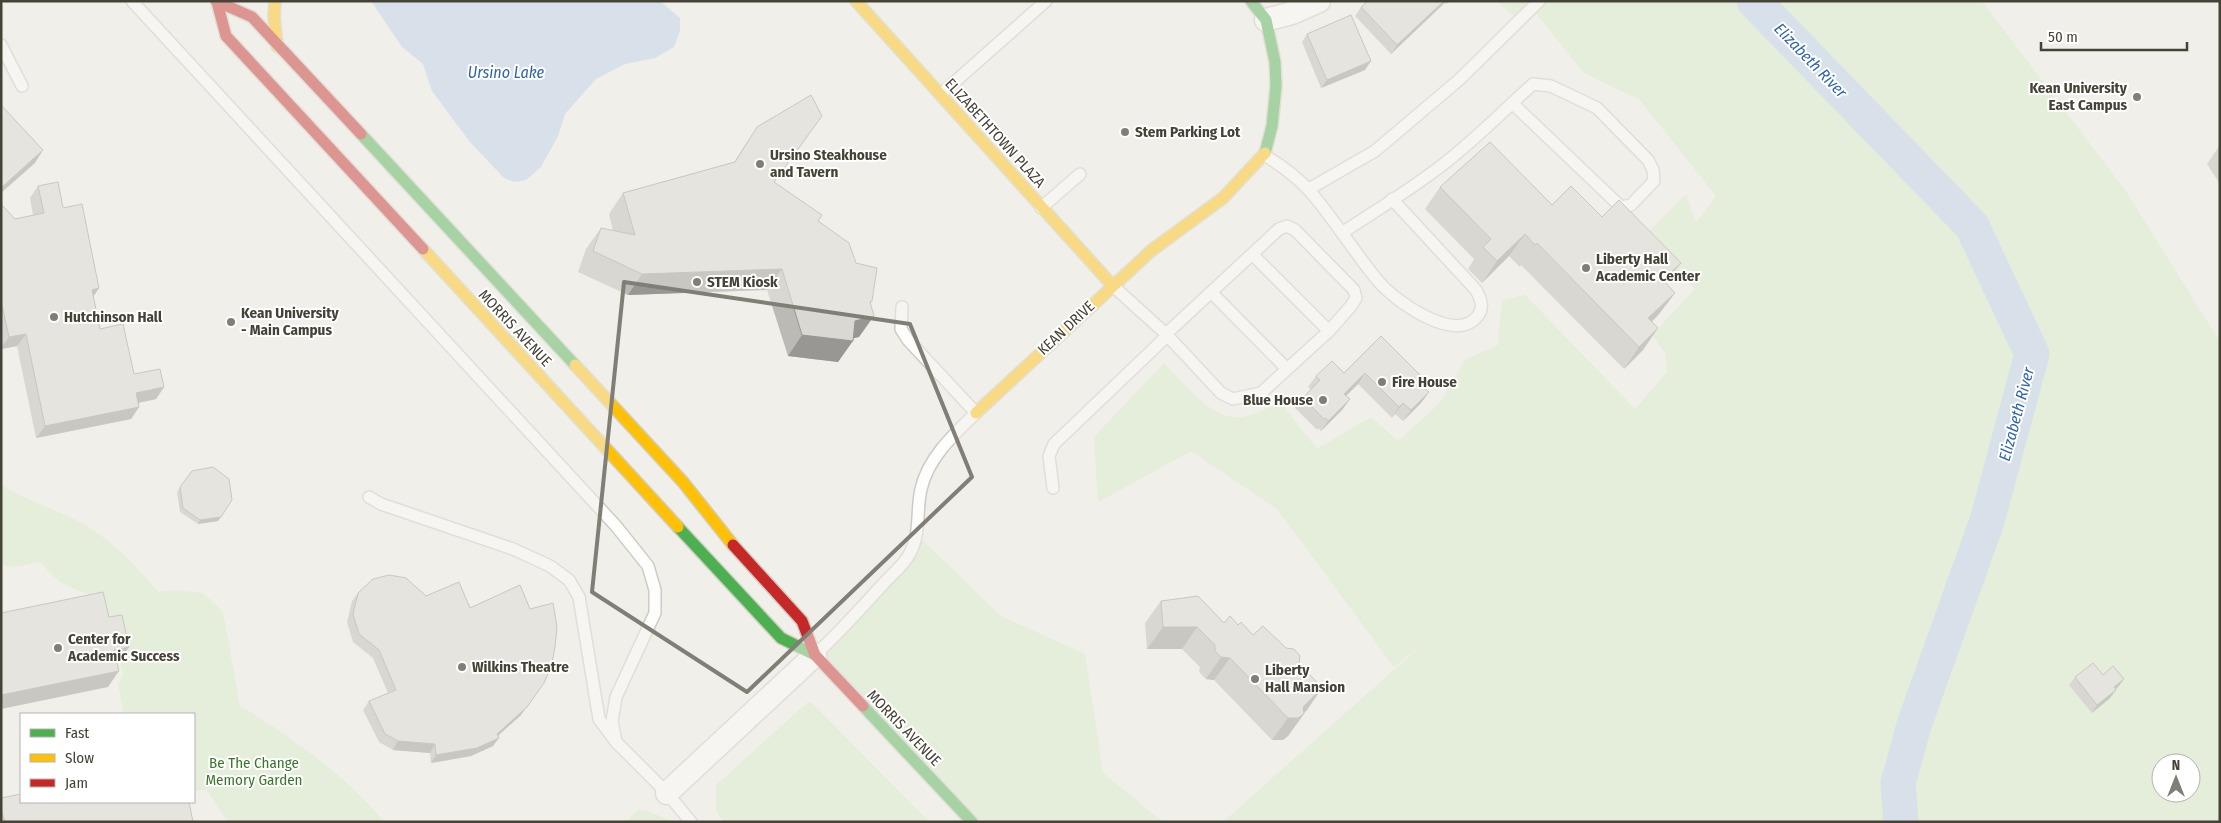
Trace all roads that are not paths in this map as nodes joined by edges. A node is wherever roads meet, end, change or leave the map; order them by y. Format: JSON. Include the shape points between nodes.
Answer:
{"nodes":[{"id":1,"x":132,"y":1,"type":"edge"},
{"id":2,"x":275,"y":1,"type":"edge"},
{"id":3,"x":856,"y":1,"type":"edge"},
{"id":4,"x":1046,"y":1,"type":"edge"},
{"id":5,"x":1251,"y":1,"type":"edge"},
{"id":6,"x":1319,"y":1,"type":"edge"},
{"id":7,"x":1539,"y":1,"type":"edge"},
{"id":8,"x":217,"y":2,"type":"edge"},
{"id":9,"x":1266,"y":20,"type":"junction"},
{"id":10,"x":1,"y":45,"type":"edge"},
{"id":11,"x":277,"y":46,"type":"junction"},
{"id":12,"x":22,"y":86,"type":"dead end"},
{"id":13,"x":941,"y":94,"type":"junction"},
{"id":14,"x":1512,"y":103,"type":"junction"},
{"id":15,"x":1264,"y":155,"type":"junction"},
{"id":16,"x":1080,"y":174,"type":"dead end"},
{"id":17,"x":1309,"y":189,"type":"junction"},
{"id":18,"x":1392,"y":199,"type":"junction"},
{"id":19,"x":1041,"y":208,"type":"junction"},
{"id":20,"x":1342,"y":233,"type":"junction"},
{"id":21,"x":1252,"y":254,"type":"junction"},
{"id":22,"x":1112,"y":285,"type":"junction"},
{"id":23,"x":1211,"y":292,"type":"junction"},
{"id":24,"x":902,"y":307,"type":"dead end"},
{"id":25,"x":1329,"y":331,"type":"junction"},
{"id":26,"x":1166,"y":335,"type":"junction"},
{"id":27,"x":1287,"y":369,"type":"junction"},
{"id":28,"x":976,"y":413,"type":"junction"},
{"id":29,"x":1053,"y":488,"type":"dead end"},
{"id":30,"x":369,"y":497,"type":"dead end"},
{"id":31,"x":815,"y":655,"type":"junction"},
{"id":32,"x":616,"y":742,"type":"junction"},
{"id":33,"x":667,"y":793,"type":"junction"},
{"id":34,"x":691,"y":822,"type":"edge"},
{"id":35,"x":972,"y":822,"type":"edge"}],
"edges":[{"from":1,"to":32,"type":"lane","via":[[616,526],[648,566],[656,590],[656,613],[616,697],[612,721]]},
{"from":2,"to":11,"type":"main road"},
{"from":3,"to":13,"type":"main road","name":"ELIZABETHTOWN PLAZA"},
{"from":4,"to":13,"type":"lane"},
{"from":5,"to":9,"type":"main road","name":"KEAN DRIVE"},
{"from":6,"to":9,"type":"street"},
{"from":7,"to":17,"type":"lane","via":[[1460,79],[1375,152]]},
{"from":8,"to":11,"type":"main road","name":"MORRIS AVENUE","via":[[252,17]]},
{"from":8,"to":31,"type":"main road","name":"MORRIS AVENUE","via":[[226,36],[232,44],[781,638]]},
{"from":9,"to":15,"type":"main road","name":"KEAN DRIVE","via":[[1276,62],[1276,86],[1272,126]]},
{"from":10,"to":12,"type":"lane"},
{"from":11,"to":31,"type":"main road","name":"MORRIS AVENUE","via":[[683,482],[718,530],[802,621]]},
{"from":13,"to":19,"type":"main road","name":"ELIZABETHTOWN PLAZA"},
{"from":14,"to":14,"type":"lane","via":[[1533,84],[1551,86],[1597,108],[1648,160],[1654,181],[1631,205],[1621,207]]},
{"from":14,"to":18,"type":"lane","via":[[1441,166]]},
{"from":15,"to":17,"type":"lane"},
{"from":15,"to":22,"type":"main road","name":"KEAN DRIVE","via":[[1223,198],[1152,250]]},
{"from":16,"to":19,"type":"lane"},
{"from":17,"to":20,"type":"lane"},
{"from":18,"to":20,"type":"lane"},
{"from":18,"to":20,"type":"lane","via":[[1476,290],[1482,300],[1481,311],[1476,318],[1453,325],[1437,322],[1407,305],[1380,284]]},
{"from":19,"to":22,"type":"main road","name":"ELIZABETHTOWN PLAZA"},
{"from":21,"to":23,"type":"lane"},
{"from":21,"to":25,"type":"lane"},
{"from":21,"to":25,"type":"lane","via":[[1279,229],[1287,226],[1295,230],[1354,290],[1356,298]]},
{"from":22,"to":26,"type":"lane"},
{"from":22,"to":28,"type":"main road","name":"KEAN DRIVE"},
{"from":23,"to":26,"type":"lane"},
{"from":23,"to":27,"type":"lane"},
{"from":24,"to":28,"type":"lane","via":[[902,329],[908,340]]},
{"from":25,"to":27,"type":"lane"},
{"from":26,"to":27,"type":"lane","via":[[1221,393],[1233,399],[1261,393]]},
{"from":26,"to":29,"type":"lane","via":[[1054,444],[1049,456]]},
{"from":28,"to":31,"type":"lane","name":"KEAN DRIVE","via":[[957,430],[928,472],[921,490],[917,534],[910,554]]},
{"from":30,"to":32,"type":"lane","via":[[381,504],[513,548],[550,566],[569,580],[578,597],[599,719]]},
{"from":31,"to":33,"type":"street"},
{"from":31,"to":35,"type":"main road","name":"MORRIS AVENUE"},
{"from":32,"to":33,"type":"lane"},
{"from":33,"to":34,"type":"lane"}]}
